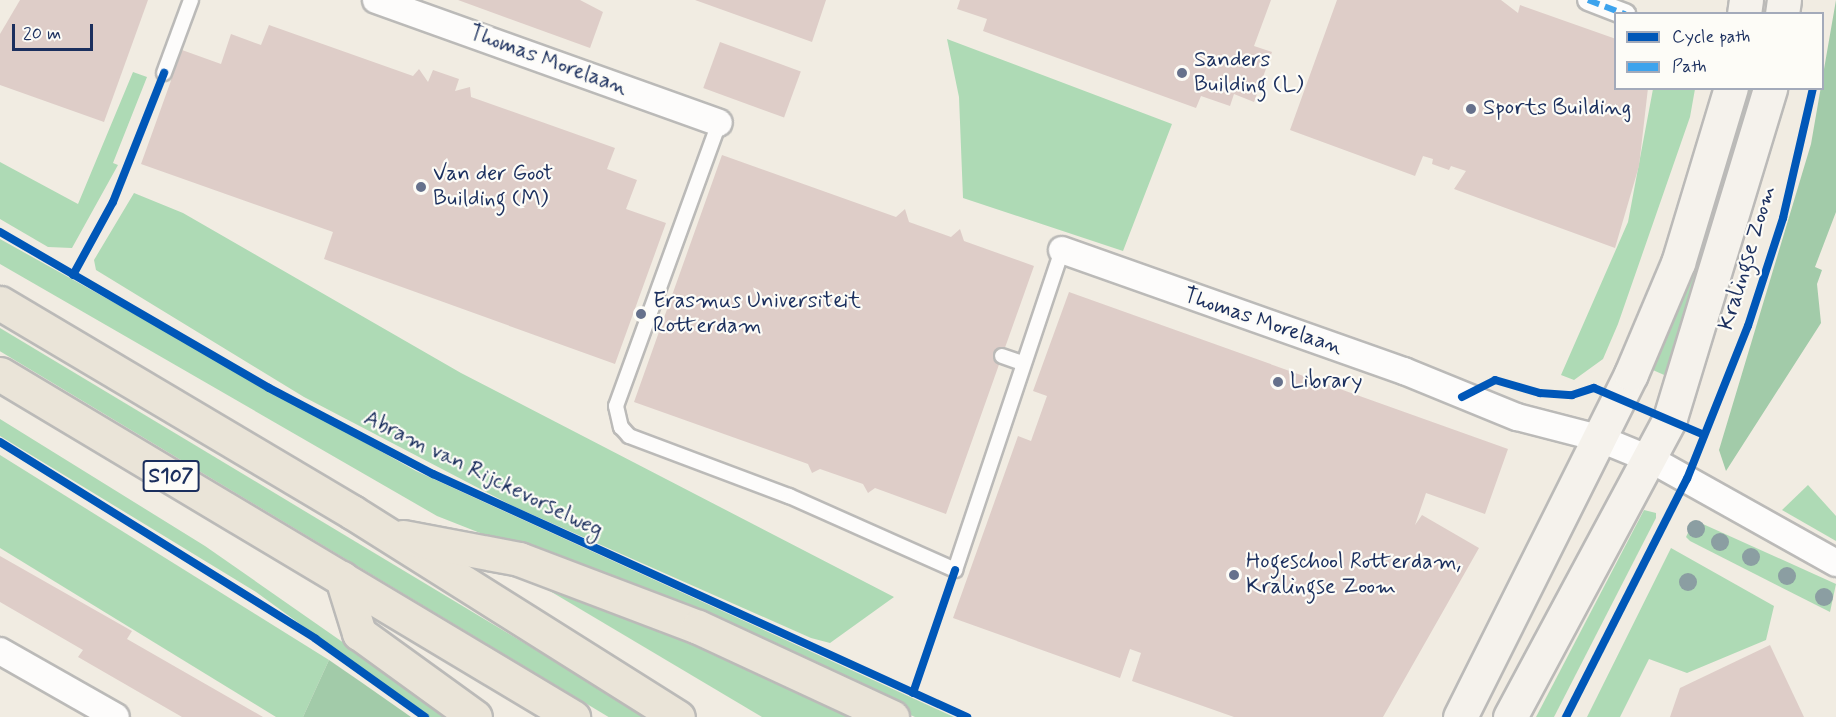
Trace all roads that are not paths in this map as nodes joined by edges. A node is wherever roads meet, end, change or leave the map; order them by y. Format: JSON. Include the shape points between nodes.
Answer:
{"nodes":[{"id":1,"x":191,"y":0,"type":"edge"},
{"id":2,"x":376,"y":0,"type":"edge"},
{"id":3,"x":1588,"y":0,"type":"edge"},
{"id":4,"x":1620,"y":12,"type":"edge"},
{"id":5,"x":164,"y":73,"type":"dead end"},
{"id":6,"x":1730,"y":90,"type":"edge"},
{"id":7,"x":1769,"y":90,"type":"edge"},
{"id":8,"x":719,"y":123,"type":"joint"},
{"id":9,"x":676,"y":240,"type":"junction"},
{"id":10,"x":690,"y":244,"type":"dead end"},
{"id":11,"x":1062,"y":250,"type":"joint"},
{"id":12,"x":0,"y":303,"type":"edge"},
{"id":13,"x":1002,"y":356,"type":"dead end"},
{"id":14,"x":1022,"y":363,"type":"junction"},
{"id":15,"x":0,"y":374,"type":"edge"},
{"id":16,"x":1598,"y":438,"type":"junction"},
{"id":17,"x":1652,"y":460,"type":"junction"},
{"id":18,"x":389,"y":534,"type":"junction"},
{"id":19,"x":1836,"y":563,"type":"edge"},
{"id":20,"x":342,"y":578,"type":"junction"},
{"id":21,"x":0,"y":651,"type":"edge"},
{"id":22,"x":116,"y":717,"type":"edge"},
{"id":23,"x":475,"y":717,"type":"edge"},
{"id":24,"x":573,"y":717,"type":"edge"},
{"id":25,"x":678,"y":717,"type":"edge"},
{"id":26,"x":892,"y":717,"type":"edge"},
{"id":27,"x":1460,"y":717,"type":"edge"},
{"id":28,"x":1510,"y":717,"type":"edge"}],
"edges":[{"from":1,"to":5,"type":"lane"},
{"from":2,"to":8,"type":"street","name":"Thomas Morelaan"},
{"from":3,"to":4,"type":"street"},
{"from":6,"to":16,"type":"main road","via":[[1678,263]]},
{"from":7,"to":17,"type":"main road","name":"Kralingse Zoom","via":[[1714,285]]},
{"from":8,"to":9,"type":"lane"},
{"from":9,"to":10,"type":"lane"},
{"from":9,"to":14,"type":"lane","via":[[616,406],[621,427],[629,436],[789,496],[955,570]]},
{"from":11,"to":14,"type":"lane"},
{"from":11,"to":16,"type":"street","name":"Thomas Morelaan","via":[[1404,371],[1517,417]]},
{"from":12,"to":18,"type":"main road","number":"S107"},
{"from":13,"to":14,"type":"lane"},
{"from":15,"to":20,"type":"main road","number":"S107"},
{"from":16,"to":17,"type":"street"},
{"from":16,"to":27,"type":"main road"},
{"from":17,"to":19,"type":"street"},
{"from":17,"to":28,"type":"main road","name":"Kralingse Zoom"},
{"from":18,"to":25,"type":"main road","number":"S107","via":[[490,603]]},
{"from":18,"to":26,"type":"main road","via":[[519,560],[698,627]]},
{"from":20,"to":23,"type":"main road","via":[[358,633]]},
{"from":20,"to":24,"type":"main road","number":"S107"},
{"from":21,"to":22,"type":"street"}]}
